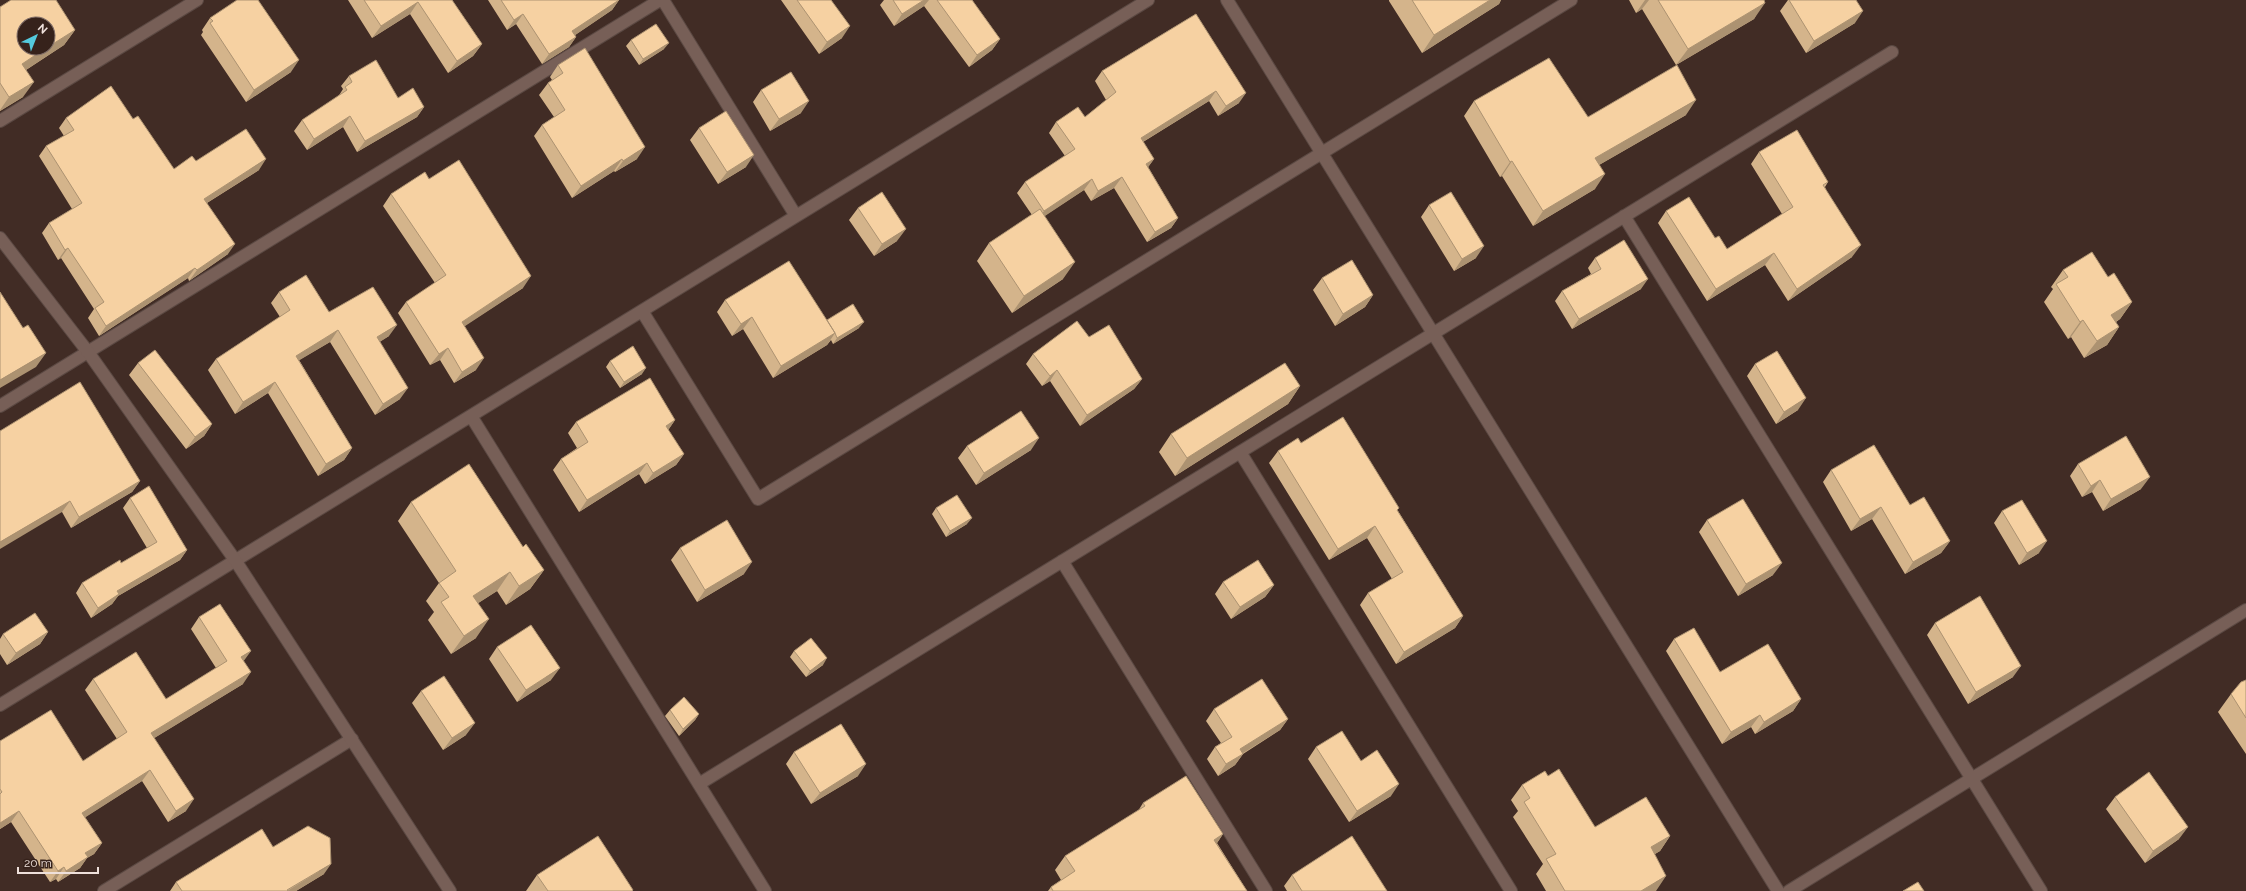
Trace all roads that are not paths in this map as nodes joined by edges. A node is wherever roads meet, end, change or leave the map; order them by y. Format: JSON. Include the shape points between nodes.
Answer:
{"nodes":[{"id":1,"x":197,"y":0,"type":"edge"},
{"id":2,"x":662,"y":0,"type":"edge"},
{"id":3,"x":1148,"y":0,"type":"edge"},
{"id":4,"x":1227,"y":0,"type":"edge"},
{"id":5,"x":1572,"y":0,"type":"edge"},
{"id":6,"x":1892,"y":52,"type":"dead end"},
{"id":7,"x":0,"y":121,"type":"edge"},
{"id":8,"x":1322,"y":153,"type":"junction"},
{"id":9,"x":796,"y":216,"type":"junction"},
{"id":10,"x":1624,"y":216,"type":"junction"},
{"id":11,"x":0,"y":238,"type":"edge"},
{"id":12,"x":642,"y":311,"type":"junction"},
{"id":13,"x":1433,"y":333,"type":"junction"},
{"id":14,"x":88,"y":352,"type":"junction"},
{"id":15,"x":0,"y":406,"type":"edge"},
{"id":16,"x":470,"y":416,"type":"junction"},
{"id":17,"x":1240,"y":452,"type":"junction"},
{"id":18,"x":236,"y":560,"type":"junction"},
{"id":19,"x":1062,"y":561,"type":"junction"},
{"id":20,"x":2246,"y":610,"type":"edge"},
{"id":21,"x":0,"y":705,"type":"edge"},
{"id":22,"x":352,"y":739,"type":"junction"},
{"id":23,"x":1972,"y":779,"type":"junction"},
{"id":24,"x":699,"y":784,"type":"junction"},
{"id":25,"x":104,"y":891,"type":"edge"},
{"id":26,"x":450,"y":891,"type":"edge"},
{"id":27,"x":765,"y":891,"type":"edge"},
{"id":28,"x":1266,"y":891,"type":"edge"},
{"id":29,"x":1511,"y":891,"type":"edge"},
{"id":30,"x":1778,"y":891,"type":"edge"},
{"id":31,"x":1789,"y":891,"type":"edge"},
{"id":32,"x":2041,"y":891,"type":"edge"}],
"edges":[{"from":1,"to":7,"type":"street"},
{"from":2,"to":9,"type":"street"},
{"from":2,"to":14,"type":"street"},
{"from":3,"to":9,"type":"street"},
{"from":4,"to":8,"type":"street"},
{"from":5,"to":8,"type":"street"},
{"from":6,"to":10,"type":"street"},
{"from":8,"to":12,"type":"street","via":[[758,499]]},
{"from":8,"to":13,"type":"street"},
{"from":9,"to":12,"type":"street"},
{"from":10,"to":13,"type":"street"},
{"from":10,"to":23,"type":"street"},
{"from":11,"to":14,"type":"street"},
{"from":12,"to":16,"type":"street"},
{"from":13,"to":17,"type":"street"},
{"from":13,"to":30,"type":"street"},
{"from":14,"to":15,"type":"street"},
{"from":14,"to":18,"type":"street"},
{"from":16,"to":18,"type":"street"},
{"from":16,"to":24,"type":"street"},
{"from":17,"to":19,"type":"street"},
{"from":17,"to":29,"type":"street"},
{"from":18,"to":21,"type":"street"},
{"from":18,"to":22,"type":"street"},
{"from":19,"to":24,"type":"street"},
{"from":19,"to":28,"type":"street"},
{"from":20,"to":23,"type":"street"},
{"from":22,"to":25,"type":"street"},
{"from":22,"to":26,"type":"street"},
{"from":23,"to":31,"type":"street"},
{"from":23,"to":32,"type":"street"},
{"from":24,"to":27,"type":"street"}]}
